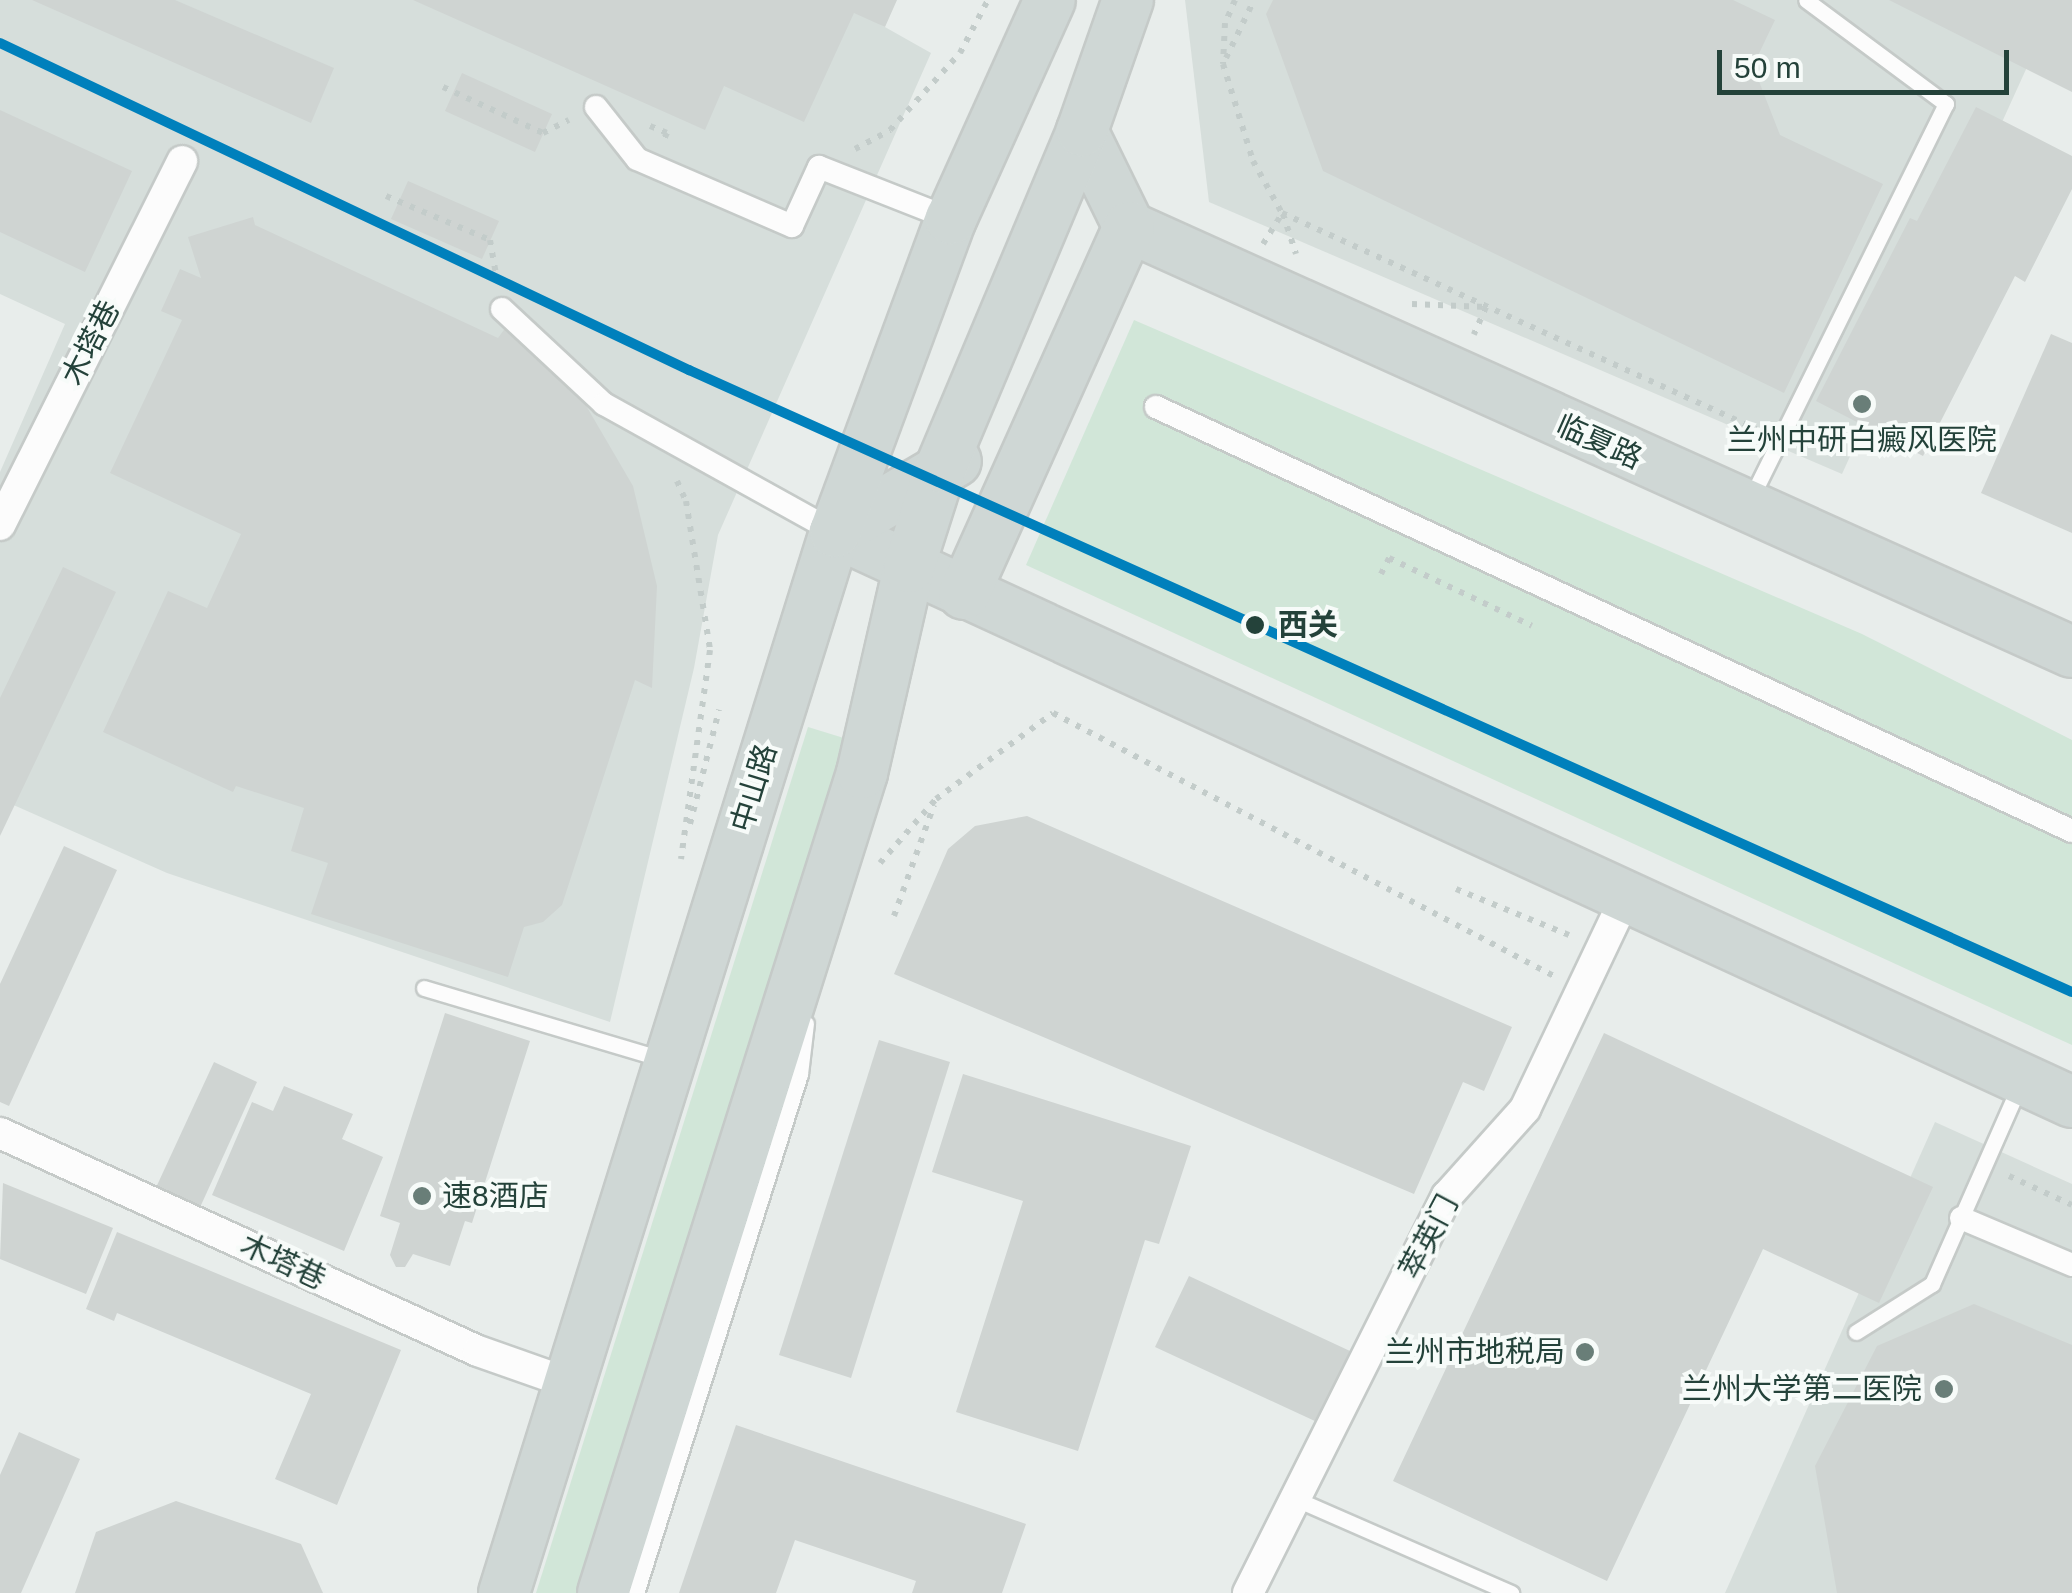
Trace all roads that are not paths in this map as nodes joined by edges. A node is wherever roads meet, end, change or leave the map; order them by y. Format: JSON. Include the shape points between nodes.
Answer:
{"nodes":[{"id":1,"x":1050,"y":0,"type":"edge"},
{"id":2,"x":1128,"y":0,"type":"edge"},
{"id":3,"x":1806,"y":0,"type":"edge"},
{"id":4,"x":596,"y":107,"type":"dead end"},
{"id":5,"x":1082,"y":130,"type":"junction"},
{"id":6,"x":182,"y":162,"type":"dead end"},
{"id":7,"x":951,"y":219,"type":"junction"},
{"id":8,"x":1129,"y":227,"type":"junction"},
{"id":9,"x":502,"y":310,"type":"road end"},
{"id":10,"x":1156,"y":407,"type":"dead end"},
{"id":11,"x":1039,"y":424,"type":"junction"},
{"id":12,"x":942,"y":468,"type":"junction"},
{"id":13,"x":1746,"y":508,"type":"junction"},
{"id":14,"x":0,"y":524,"type":"edge"},
{"id":15,"x":835,"y":532,"type":"junction"},
{"id":16,"x":908,"y":567,"type":"junction"},
{"id":17,"x":964,"y":594,"type":"junction"},
{"id":18,"x":2072,"y":652,"type":"edge"},
{"id":19,"x":2072,"y":831,"type":"edge"},
{"id":20,"x":1627,"y":894,"type":"junction"},
{"id":21,"x":822,"y":902,"type":"junction"},
{"id":22,"x":424,"y":988,"type":"dead end"},
{"id":23,"x":670,"y":1061,"type":"junction"},
{"id":24,"x":2023,"y":1079,"type":"junction"},
{"id":25,"x":2072,"y":1102,"type":"edge"},
{"id":26,"x":0,"y":1132,"type":"edge"},
{"id":27,"x":1961,"y":1218,"type":"junction"},
{"id":28,"x":2072,"y":1265,"type":"edge"},
{"id":29,"x":1856,"y":1332,"type":"dead end"},
{"id":30,"x":570,"y":1382,"type":"junction"},
{"id":31,"x":1296,"y":1500,"type":"junction"},
{"id":32,"x":504,"y":1593,"type":"edge"},
{"id":33,"x":603,"y":1593,"type":"edge"},
{"id":34,"x":636,"y":1593,"type":"edge"},
{"id":35,"x":1248,"y":1593,"type":"edge"},
{"id":36,"x":1511,"y":1593,"type":"edge"}],
"edges":[{"from":1,"to":7,"type":"main road","name":"中山路"},
{"from":2,"to":5,"type":"main road"},
{"from":3,"to":13,"type":"lane","via":[[1946,104]]},
{"from":4,"to":7,"type":"street","via":[[637,158],[792,226],[819,167]]},
{"from":5,"to":8,"type":"main road"},
{"from":5,"to":12,"type":"main road"},
{"from":6,"to":14,"type":"street","name":"木塔巷"},
{"from":7,"to":15,"type":"main road","name":"中山路"},
{"from":8,"to":11,"type":"main road"},
{"from":8,"to":13,"type":"main road","name":"临夏路"},
{"from":9,"to":15,"type":"street","via":[[604,404]]},
{"from":10,"to":19,"type":"street"},
{"from":11,"to":12,"type":"main road"},
{"from":11,"to":17,"type":"main road"},
{"from":12,"to":15,"type":"main road"},
{"from":12,"to":16,"type":"main road"},
{"from":13,"to":18,"type":"main road","name":"临夏路"},
{"from":15,"to":16,"type":"main road"},
{"from":15,"to":23,"type":"main road","name":"中山路"},
{"from":16,"to":17,"type":"main road"},
{"from":16,"to":21,"type":"main road","via":[[862,773]]},
{"from":17,"to":20,"type":"main road"},
{"from":20,"to":24,"type":"main road"},
{"from":20,"to":31,"type":"street","name":"萃英门","via":[[1525,1108],[1447,1196]]},
{"from":21,"to":33,"type":"main road"},
{"from":21,"to":34,"type":"lane","via":[[800,1074]]},
{"from":22,"to":23,"type":"lane"},
{"from":23,"to":30,"type":"main road","name":"中山路"},
{"from":24,"to":25,"type":"main road"},
{"from":24,"to":27,"type":"lane"},
{"from":26,"to":30,"type":"street","name":"木塔巷","via":[[478,1351]]},
{"from":27,"to":28,"type":"street"},
{"from":27,"to":29,"type":"lane","via":[[1932,1284]]},
{"from":30,"to":32,"type":"main road","name":"中山路"},
{"from":31,"to":35,"type":"street","name":"萃英门"},
{"from":31,"to":36,"type":"lane"}]}
